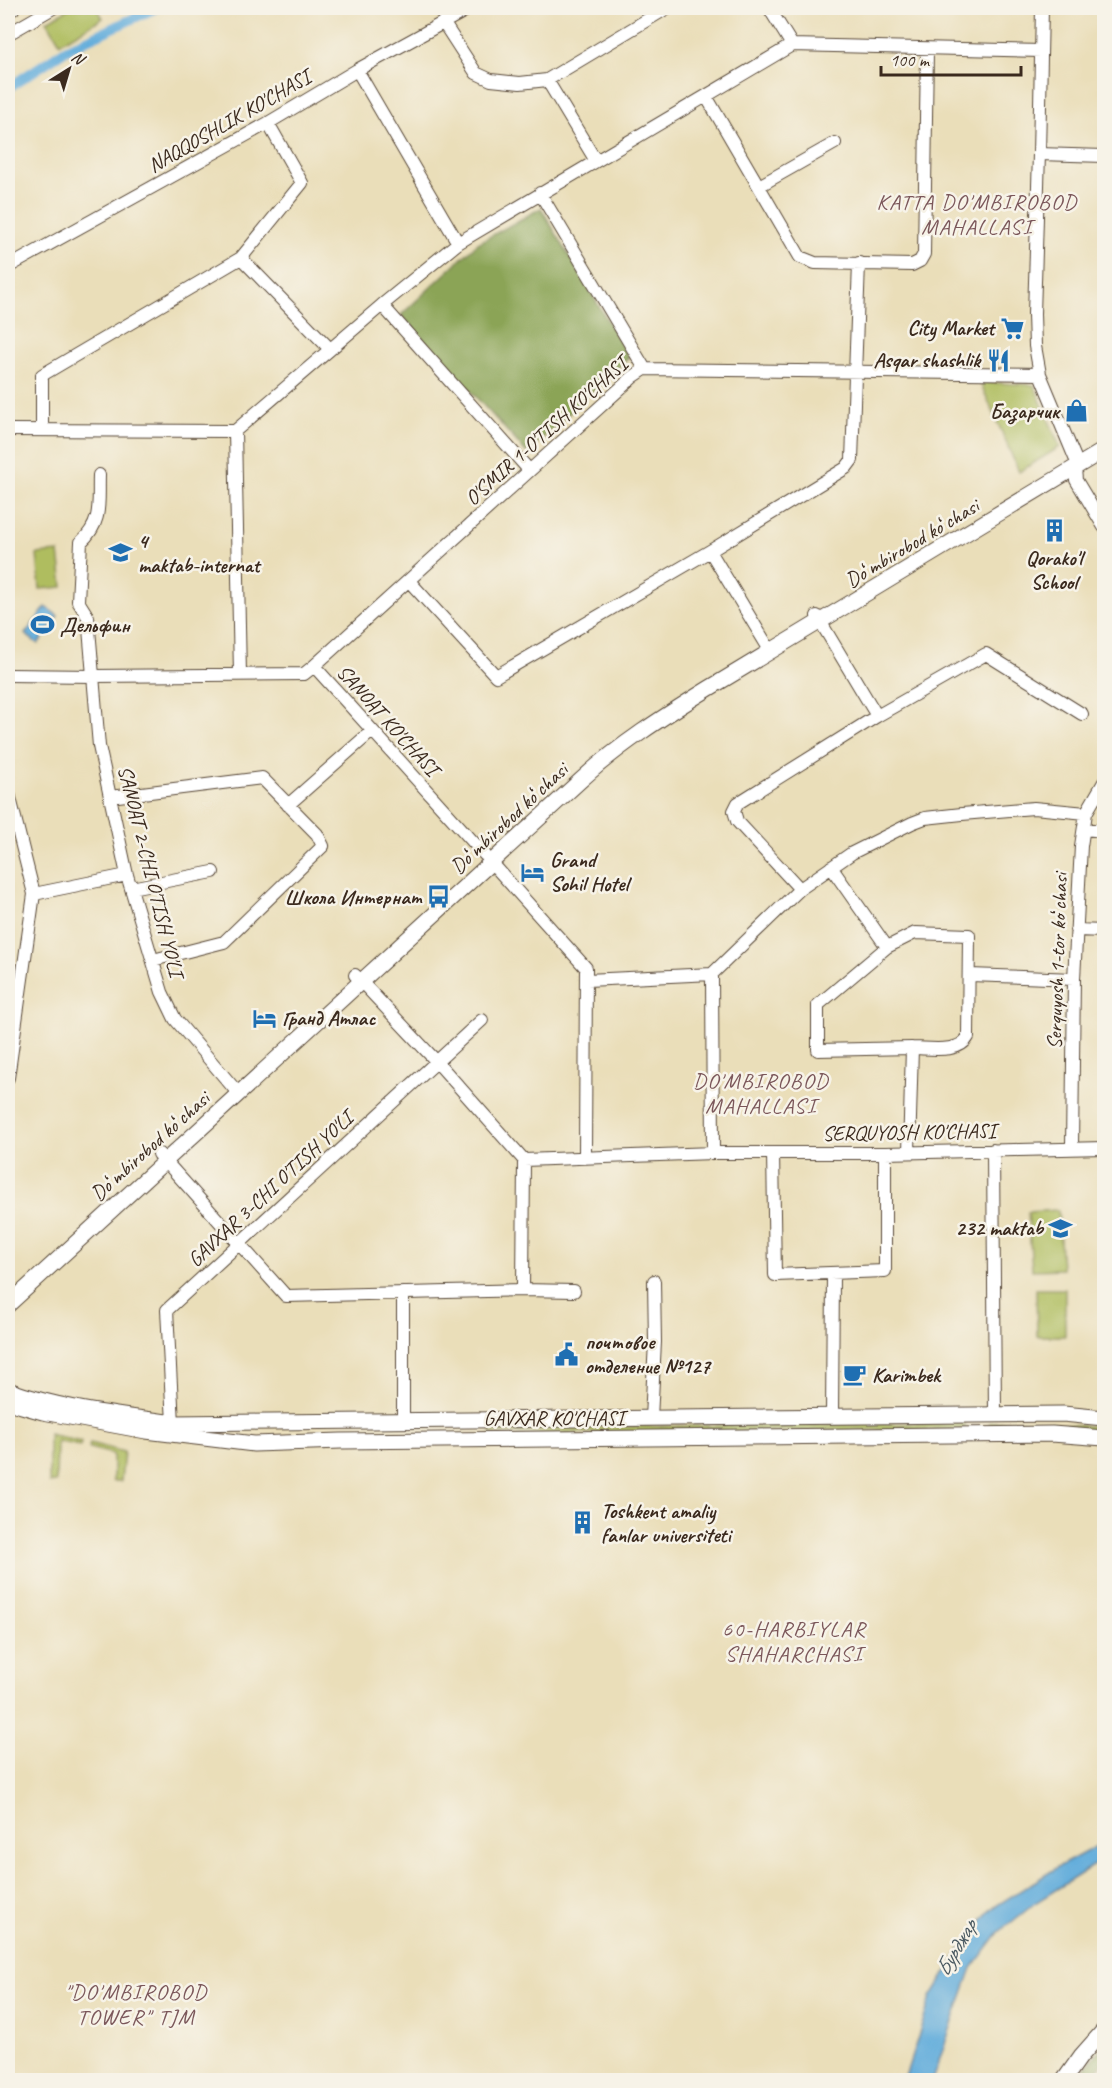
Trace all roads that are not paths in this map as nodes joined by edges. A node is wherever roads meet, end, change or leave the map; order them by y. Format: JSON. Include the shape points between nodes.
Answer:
{"nodes":[{"id":1,"x":12,"y":8,"type":"edge"},
{"id":2,"x":53,"y":8,"type":"edge"},
{"id":3,"x":470,"y":8,"type":"edge"},
{"id":4,"x":668,"y":8,"type":"edge"},
{"id":5,"x":769,"y":8,"type":"edge"},
{"id":6,"x":1042,"y":8,"type":"edge"},
{"id":7,"x":8,"y":10,"type":"edge"},
{"id":8,"x":443,"y":22,"type":"junction"},
{"id":9,"x":8,"y":34,"type":"edge"},
{"id":10,"x":792,"y":45,"type":"junction"},
{"id":11,"x":927,"y":50,"type":"junction"},
{"id":12,"x":1041,"y":51,"type":"junction"},
{"id":13,"x":357,"y":70,"type":"junction"},
{"id":14,"x":547,"y":80,"type":"junction"},
{"id":15,"x":706,"y":96,"type":"junction"},
{"id":16,"x":268,"y":123,"type":"junction"},
{"id":17,"x":836,"y":143,"type":"dead end"},
{"id":18,"x":1039,"y":154,"type":"junction"},
{"id":19,"x":1104,"y":156,"type":"edge"},
{"id":20,"x":596,"y":161,"type":"junction"},
{"id":21,"x":759,"y":186,"type":"junction"},
{"id":22,"x":540,"y":193,"type":"junction"},
{"id":23,"x":458,"y":243,"type":"junction"},
{"id":24,"x":241,"y":258,"type":"junction"},
{"id":25,"x":859,"y":263,"type":"junction"},
{"id":26,"x":8,"y":267,"type":"edge"},
{"id":27,"x":382,"y":305,"type":"junction"},
{"id":28,"x":330,"y":349,"type":"junction"},
{"id":29,"x":645,"y":369,"type":"junction"},
{"id":30,"x":856,"y":373,"type":"junction"},
{"id":31,"x":1040,"y":374,"type":"junction"},
{"id":32,"x":8,"y":430,"type":"edge"},
{"id":33,"x":42,"y":430,"type":"junction"},
{"id":34,"x":235,"y":431,"type":"junction"},
{"id":35,"x":1104,"y":441,"type":"edge"},
{"id":36,"x":1104,"y":450,"type":"edge"},
{"id":37,"x":1075,"y":467,"type":"junction"},
{"id":38,"x":529,"y":470,"type":"junction"},
{"id":39,"x":99,"y":475,"type":"dead end"},
{"id":40,"x":1104,"y":527,"type":"edge"},
{"id":41,"x":710,"y":551,"type":"junction"},
{"id":42,"x":410,"y":581,"type":"junction"},
{"id":43,"x":819,"y":619,"type":"junction"},
{"id":44,"x":769,"y":649,"type":"junction"},
{"id":45,"x":314,"y":666,"type":"junction"},
{"id":46,"x":93,"y":673,"type":"junction"},
{"id":47,"x":240,"y":674,"type":"junction"},
{"id":48,"x":8,"y":675,"type":"edge"},
{"id":49,"x":1082,"y":714,"type":"dead end"},
{"id":50,"x":877,"y":716,"type":"junction"},
{"id":51,"x":372,"y":731,"type":"junction"},
{"id":52,"x":1104,"y":782,"type":"edge"},
{"id":53,"x":8,"y":790,"type":"edge"},
{"id":54,"x":110,"y":797,"type":"junction"},
{"id":55,"x":288,"y":805,"type":"junction"},
{"id":56,"x":1086,"y":813,"type":"junction"},
{"id":57,"x":1084,"y":829,"type":"junction"},
{"id":58,"x":1104,"y":831,"type":"edge"},
{"id":59,"x":488,"y":859,"type":"junction"},
{"id":60,"x":831,"y":867,"type":"junction"},
{"id":61,"x":213,"y":872,"type":"dead end"},
{"id":62,"x":127,"y":875,"type":"junction"},
{"id":63,"x":131,"y":888,"type":"junction"},
{"id":64,"x":800,"y":889,"type":"junction"},
{"id":65,"x":34,"y":894,"type":"junction"},
{"id":66,"x":1076,"y":930,"type":"junction"},
{"id":67,"x":1104,"y":932,"type":"edge"},
{"id":68,"x":887,"y":947,"type":"junction"},
{"id":69,"x":153,"y":960,"type":"junction"},
{"id":70,"x":712,"y":974,"type":"junction"},
{"id":71,"x":970,"y":975,"type":"junction"},
{"id":72,"x":358,"y":978,"type":"junction"},
{"id":73,"x":1074,"y":979,"type":"junction"},
{"id":74,"x":587,"y":980,"type":"junction"},
{"id":75,"x":482,"y":1020,"type":"dead end"},
{"id":76,"x":912,"y":1048,"type":"junction"},
{"id":77,"x":437,"y":1062,"type":"junction"},
{"id":78,"x":8,"y":1078,"type":"edge"},
{"id":79,"x":235,"y":1090,"type":"junction"},
{"id":80,"x":1072,"y":1147,"type":"junction"},
{"id":81,"x":1104,"y":1148,"type":"edge"},
{"id":82,"x":993,"y":1150,"type":"junction"},
{"id":83,"x":909,"y":1152,"type":"junction"},
{"id":84,"x":714,"y":1153,"type":"junction"},
{"id":85,"x":773,"y":1153,"type":"junction"},
{"id":86,"x":885,"y":1153,"type":"junction"},
{"id":87,"x":585,"y":1156,"type":"junction"},
{"id":88,"x":162,"y":1158,"type":"junction"},
{"id":89,"x":524,"y":1160,"type":"junction"},
{"id":90,"x":239,"y":1244,"type":"junction"},
{"id":91,"x":833,"y":1274,"type":"junction"},
{"id":92,"x":654,"y":1281,"type":"dead end"},
{"id":93,"x":523,"y":1290,"type":"junction"},
{"id":94,"x":574,"y":1291,"type":"dead end"},
{"id":95,"x":8,"y":1293,"type":"edge"},
{"id":96,"x":403,"y":1293,"type":"junction"},
{"id":97,"x":8,"y":1305,"type":"edge"},
{"id":98,"x":8,"y":1383,"type":"edge"},
{"id":99,"x":8,"y":1390,"type":"edge"},
{"id":100,"x":30,"y":1398,"type":"junction"},
{"id":101,"x":8,"y":1402,"type":"edge"},
{"id":102,"x":973,"y":1414,"type":"junction"},
{"id":103,"x":995,"y":1414,"type":"junction"},
{"id":104,"x":832,"y":1417,"type":"junction"},
{"id":105,"x":651,"y":1418,"type":"junction"},
{"id":106,"x":1104,"y":1418,"type":"edge"},
{"id":107,"x":482,"y":1419,"type":"junction"},
{"id":108,"x":403,"y":1422,"type":"junction"},
{"id":109,"x":172,"y":1423,"type":"junction"},
{"id":110,"x":973,"y":1435,"type":"junction"},
{"id":111,"x":1104,"y":1438,"type":"edge"},
{"id":112,"x":483,"y":1439,"type":"junction"},
{"id":113,"x":1104,"y":2030,"type":"edge"},
{"id":114,"x":1064,"y":2080,"type":"edge"}],
"edges":[{"from":1,"to":7,"type":"main road"},
{"from":2,"to":9,"type":"street"},
{"from":3,"to":8,"type":"street","name":"NAQQOSHLIK KO'CHASI"},
{"from":4,"to":14,"type":"street"},
{"from":5,"to":10,"type":"street"},
{"from":6,"to":12,"type":"street"},
{"from":8,"to":13,"type":"street","name":"NAQQOSHLIK KO'CHASI"},
{"from":8,"to":14,"type":"street","via":[[476,73],[483,77],[519,83]]},
{"from":10,"to":11,"type":"street"},
{"from":10,"to":15,"type":"street"},
{"from":11,"to":12,"type":"street"},
{"from":11,"to":25,"type":"street","via":[[923,258],[912,264]]},
{"from":12,"to":18,"type":"street"},
{"from":13,"to":16,"type":"street","name":"NAQQOSHLIK KO'CHASI"},
{"from":13,"to":23,"type":"street"},
{"from":14,"to":20,"type":"street"},
{"from":15,"to":20,"type":"street"},
{"from":15,"to":21,"type":"street"},
{"from":16,"to":24,"type":"street","via":[[302,183]]},
{"from":16,"to":26,"type":"street","name":"NAQQOSHLIK KO'CHASI"},
{"from":17,"to":21,"type":"street"},
{"from":18,"to":19,"type":"street"},
{"from":18,"to":31,"type":"street","via":[[1034,314]]},
{"from":20,"to":22,"type":"street"},
{"from":21,"to":25,"type":"street","via":[[800,257],[815,263]]},
{"from":22,"to":23,"type":"street"},
{"from":22,"to":29,"type":"street"},
{"from":23,"to":27,"type":"street"},
{"from":24,"to":28,"type":"street"},
{"from":24,"to":33,"type":"street","via":[[42,375]]},
{"from":25,"to":30,"type":"street"},
{"from":27,"to":28,"type":"street"},
{"from":27,"to":38,"type":"street"},
{"from":28,"to":34,"type":"street"},
{"from":29,"to":30,"type":"street","name":"O'SMIR 1-O'TISH KO'CHASI"},
{"from":29,"to":38,"type":"street","name":"O'SMIR 1-O'TISH KO'CHASI"},
{"from":30,"to":31,"type":"street","name":"O'SMIR 1-O'TISH KO'CHASI"},
{"from":30,"to":41,"type":"street","via":[[852,460],[846,468]]},
{"from":31,"to":37,"type":"street"},
{"from":32,"to":33,"type":"street"},
{"from":33,"to":34,"type":"street"},
{"from":34,"to":47,"type":"street"},
{"from":35,"to":37,"type":"main road","name":"Doʻmbirobod koʻchasi"},
{"from":36,"to":37,"type":"main road","name":"Doʻmbirobod koʻchasi"},
{"from":37,"to":40,"type":"street"},
{"from":37,"to":43,"type":"main road","name":"Doʻmbirobod koʻchasi"},
{"from":38,"to":42,"type":"street","name":"O'SMIR 1-O'TISH KO'CHASI"},
{"from":39,"to":46,"type":"street","name":"SANOAT 2-CHI O'TISH YO'LI","via":[[97,523],[81,542],[78,601],[88,617]]},
{"from":41,"to":42,"type":"street","via":[[496,676]]},
{"from":41,"to":44,"type":"street"},
{"from":42,"to":45,"type":"street","name":"O'SMIR 1-O'TISH KO'CHASI"},
{"from":43,"to":44,"type":"main road","name":"Doʻmbirobod koʻchasi"},
{"from":43,"to":50,"type":"street"},
{"from":44,"to":59,"type":"main road","name":"Doʻmbirobod koʻchasi","via":[[620,747]]},
{"from":45,"to":47,"type":"street","name":"SANOAT KO'CHASI","via":[[304,674]]},
{"from":45,"to":51,"type":"street","name":"SANOAT KO'CHASI"},
{"from":46,"to":47,"type":"street","name":"SANOAT KO'CHASI"},
{"from":46,"to":48,"type":"street","name":"SANOAT KO'CHASI"},
{"from":46,"to":54,"type":"street","name":"SANOAT 2-CHI O'TISH YO'LI","via":[[99,746]]},
{"from":49,"to":50,"type":"street","via":[[986,654]]},
{"from":50,"to":64,"type":"street","via":[[735,807],[737,821]]},
{"from":51,"to":55,"type":"street"},
{"from":51,"to":59,"type":"street","name":"SANOAT KO'CHASI"},
{"from":52,"to":56,"type":"street","name":"Serquyosh 1-tor koʻchasi"},
{"from":53,"to":65,"type":"street"},
{"from":54,"to":55,"type":"street","via":[[262,778]]},
{"from":54,"to":62,"type":"street","name":"SANOAT 2-CHI O'TISH YO'LI"},
{"from":55,"to":69,"type":"street","via":[[317,834],[323,846],[224,942]]},
{"from":56,"to":57,"type":"street","name":"Serquyosh 1-tor koʻchasi"},
{"from":56,"to":60,"type":"street","via":[[1035,808],[925,818],[872,842]]},
{"from":57,"to":58,"type":"street"},
{"from":57,"to":66,"type":"street","name":"Serquyosh 1-tor koʻchasi"},
{"from":59,"to":72,"type":"main road","name":"Doʻmbirobod koʻchasi"},
{"from":59,"to":74,"type":"street","name":"SANOAT KO'CHASI","via":[[586,968]]},
{"from":60,"to":64,"type":"street"},
{"from":60,"to":68,"type":"street"},
{"from":61,"to":63,"type":"street"},
{"from":62,"to":63,"type":"street","name":"SANOAT 2-CHI O'TISH YO'LI"},
{"from":62,"to":65,"type":"street"},
{"from":63,"to":69,"type":"street","name":"SANOAT 2-CHI O'TISH YO'LI"},
{"from":64,"to":70,"type":"street"},
{"from":65,"to":78,"type":"street"},
{"from":66,"to":67,"type":"street"},
{"from":66,"to":73,"type":"street","name":"Serquyosh 1-tor koʻchasi"},
{"from":68,"to":71,"type":"street","via":[[915,933],[969,935]]},
{"from":68,"to":76,"type":"street","via":[[818,1005],[818,1050]]},
{"from":69,"to":79,"type":"street","name":"SANOAT 2-CHI O'TISH YO'LI","via":[[171,1014]]},
{"from":70,"to":74,"type":"street"},
{"from":70,"to":84,"type":"street"},
{"from":71,"to":73,"type":"street"},
{"from":71,"to":76,"type":"street","via":[[966,1041],[956,1048]]},
{"from":72,"to":77,"type":"street"},
{"from":72,"to":79,"type":"main road","name":"Doʻmbirobod koʻchasi"},
{"from":73,"to":80,"type":"street","name":"Serquyosh 1-tor koʻchasi"},
{"from":74,"to":87,"type":"street"},
{"from":75,"to":77,"type":"street","name":"GAVXAR 3-CHI O'TISH YO'LI"},
{"from":76,"to":83,"type":"street"},
{"from":77,"to":89,"type":"street"},
{"from":77,"to":90,"type":"street","name":"GAVXAR 3-CHI O'TISH YO'LI"},
{"from":79,"to":88,"type":"main road","name":"Doʻmbirobod koʻchasi"},
{"from":80,"to":81,"type":"street","name":"SERQUYOSH KO'CHASI"},
{"from":80,"to":82,"type":"street","name":"SERQUYOSH KO'CHASI"},
{"from":82,"to":83,"type":"street","name":"SERQUYOSH KO'CHASI"},
{"from":82,"to":103,"type":"street"},
{"from":83,"to":86,"type":"street","name":"SERQUYOSH KO'CHASI"},
{"from":84,"to":85,"type":"street","name":"SERQUYOSH KO'CHASI"},
{"from":84,"to":87,"type":"street","name":"SERQUYOSH KO'CHASI"},
{"from":85,"to":86,"type":"street","name":"SERQUYOSH KO'CHASI"},
{"from":85,"to":91,"type":"street","via":[[775,1275]]},
{"from":86,"to":91,"type":"street","via":[[885,1271]]},
{"from":87,"to":89,"type":"street","name":"SERQUYOSH KO'CHASI"},
{"from":88,"to":90,"type":"street"},
{"from":88,"to":95,"type":"main road","name":"Doʻmbirobod koʻchasi"},
{"from":88,"to":97,"type":"main road","name":"Doʻmbirobod koʻchasi"},
{"from":89,"to":93,"type":"street"},
{"from":90,"to":96,"type":"street","via":[[286,1296]]},
{"from":90,"to":109,"type":"street","name":"GAVXAR 3-CHI O'TISH YO'LI","via":[[167,1310]]},
{"from":91,"to":104,"type":"street"},
{"from":92,"to":105,"type":"street"},
{"from":93,"to":94,"type":"street"},
{"from":93,"to":96,"type":"street"},
{"from":96,"to":108,"type":"street"},
{"from":98,"to":100,"type":"main road"},
{"from":99,"to":100,"type":"main road","name":"GAVXAR KO'CHASI"},
{"from":100,"to":109,"type":"main road","name":"GAVXAR KO'CHASI"},
{"from":101,"to":112,"type":"main road","name":"GAVXAR KO'CHASI","via":[[130,1428],[254,1444]]},
{"from":102,"to":103,"type":"main road","name":"GAVXAR KO'CHASI"},
{"from":102,"to":104,"type":"main road","name":"GAVXAR KO'CHASI"},
{"from":102,"to":110,"type":"main road","via":[[980,1424]]},
{"from":103,"to":106,"type":"main road","name":"GAVXAR KO'CHASI"},
{"from":104,"to":105,"type":"main road","name":"GAVXAR KO'CHASI"},
{"from":105,"to":107,"type":"main road","name":"GAVXAR KO'CHASI"},
{"from":107,"to":108,"type":"main road","name":"GAVXAR KO'CHASI"},
{"from":107,"to":112,"type":"main road"},
{"from":108,"to":109,"type":"main road","name":"GAVXAR KO'CHASI"},
{"from":110,"to":111,"type":"main road","name":"GAVXAR KO'CHASI"},
{"from":110,"to":112,"type":"main road","name":"GAVXAR KO'CHASI"},
{"from":113,"to":114,"type":"main road"}]}
